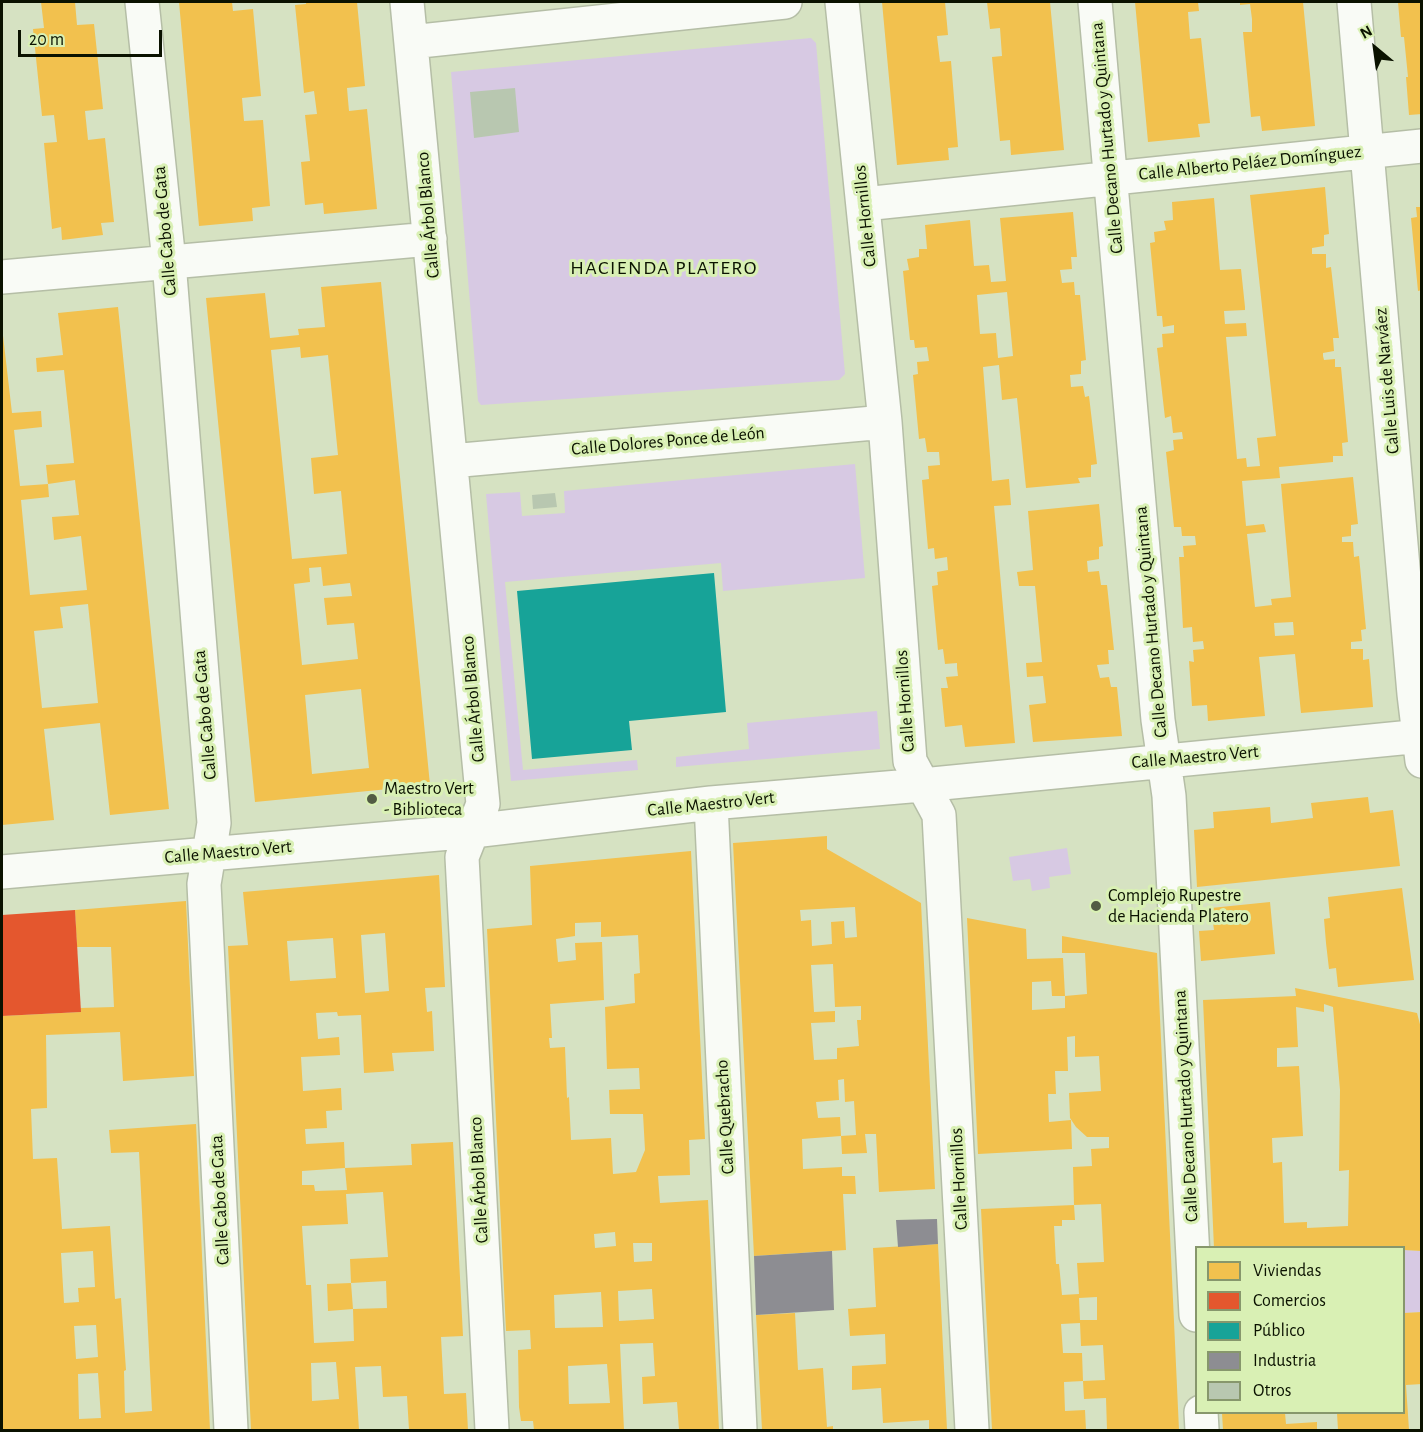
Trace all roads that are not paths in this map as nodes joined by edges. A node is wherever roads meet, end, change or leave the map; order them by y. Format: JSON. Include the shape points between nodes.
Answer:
{"nodes":[{"id":1,"x":142,"y":2,"type":"edge"},
{"id":2,"x":408,"y":2,"type":"edge"},
{"id":3,"x":785,"y":2,"type":"edge"},
{"id":4,"x":842,"y":2,"type":"edge"},
{"id":5,"x":1095,"y":2,"type":"edge"},
{"id":6,"x":1354,"y":2,"type":"edge"},
{"id":7,"x":411,"y":42,"type":"junction"},
{"id":8,"x":1422,"y":146,"type":"edge"},
{"id":9,"x":1367,"y":152,"type":"junction"},
{"id":10,"x":1111,"y":178,"type":"junction"},
{"id":11,"x":864,"y":204,"type":"junction"},
{"id":12,"x":430,"y":239,"type":"junction"},
{"id":13,"x":169,"y":262,"type":"junction"},
{"id":14,"x":2,"y":277,"type":"edge"},
{"id":15,"x":885,"y":422,"type":"junction"},
{"id":16,"x":451,"y":461,"type":"junction"},
{"id":17,"x":1420,"y":744,"type":"edge"},
{"id":18,"x":1164,"y":760,"type":"junction"},
{"id":19,"x":922,"y":785,"type":"junction"},
{"id":20,"x":711,"y":802,"type":"junction"},
{"id":21,"x":473,"y":831,"type":"junction"},
{"id":22,"x":209,"y":854,"type":"junction"},
{"id":23,"x":2,"y":872,"type":"edge"},
{"id":24,"x":1195,"y":1275,"type":"edge"},
{"id":25,"x":1201,"y":1414,"type":"edge"},
{"id":26,"x":231,"y":1431,"type":"edge"},
{"id":27,"x":492,"y":1431,"type":"edge"},
{"id":28,"x":740,"y":1431,"type":"edge"},
{"id":29,"x":972,"y":1431,"type":"edge"},
{"id":30,"x":1202,"y":1431,"type":"edge"}],
"edges":[{"from":1,"to":13,"type":"street","name":"Calle Cabo de Gata"},
{"from":2,"to":7,"type":"street","name":"Calle Árbol Blanco"},
{"from":3,"to":7,"type":"street"},
{"from":4,"to":11,"type":"street","name":"Calle Hornillos"},
{"from":5,"to":10,"type":"street","name":"Calle Decano Hurtado y Quintana"},
{"from":6,"to":9,"type":"street","name":"Calle Luis de Narváez"},
{"from":7,"to":12,"type":"street","name":"Calle Árbol Blanco"},
{"from":8,"to":9,"type":"street","name":"Calle Alberto Peláez Domínguez"},
{"from":9,"to":10,"type":"street","name":"Calle Alberto Peláez Domínguez"},
{"from":9,"to":17,"type":"street","name":"Calle Luis de Narváez"},
{"from":10,"to":11,"type":"street","name":"Calle Alberto Peláez Domínguez"},
{"from":10,"to":18,"type":"street","name":"Calle Decano Hurtado y Quintana"},
{"from":11,"to":15,"type":"street","name":"Calle Hornillos"},
{"from":12,"to":13,"type":"street"},
{"from":12,"to":16,"type":"street","name":"Calle Árbol Blanco"},
{"from":13,"to":14,"type":"street"},
{"from":13,"to":22,"type":"street","name":"Calle Cabo de Gata","via":[[214,823]]},
{"from":15,"to":16,"type":"street","name":"Calle Dolores Ponce de León"},
{"from":15,"to":19,"type":"street","name":"Calle Hornillos","via":[[910,761]]},
{"from":16,"to":21,"type":"street","name":"Calle Árbol Blanco","via":[[483,804]]},
{"from":17,"to":18,"type":"street","name":"Calle Maestro Vert"},
{"from":18,"to":19,"type":"street","name":"Calle Maestro Vert"},
{"from":18,"to":24,"type":"street","name":"Calle Decano Hurtado y Quintana","via":[[1178,935]]},
{"from":19,"to":20,"type":"street","name":"Calle Maestro Vert"},
{"from":19,"to":29,"type":"street","name":"Calle Hornillos","via":[[939,815]]},
{"from":20,"to":21,"type":"street","name":"Calle Maestro Vert"},
{"from":20,"to":28,"type":"street","name":"Calle Quebracho"},
{"from":21,"to":22,"type":"street","name":"Calle Maestro Vert"},
{"from":21,"to":27,"type":"street","name":"Calle Árbol Blanco","via":[[462,857]]},
{"from":22,"to":23,"type":"street","name":"Calle Maestro Vert"},
{"from":22,"to":26,"type":"street","name":"Calle Cabo de Gata","via":[[204,884]]},
{"from":25,"to":30,"type":"street"}]}
